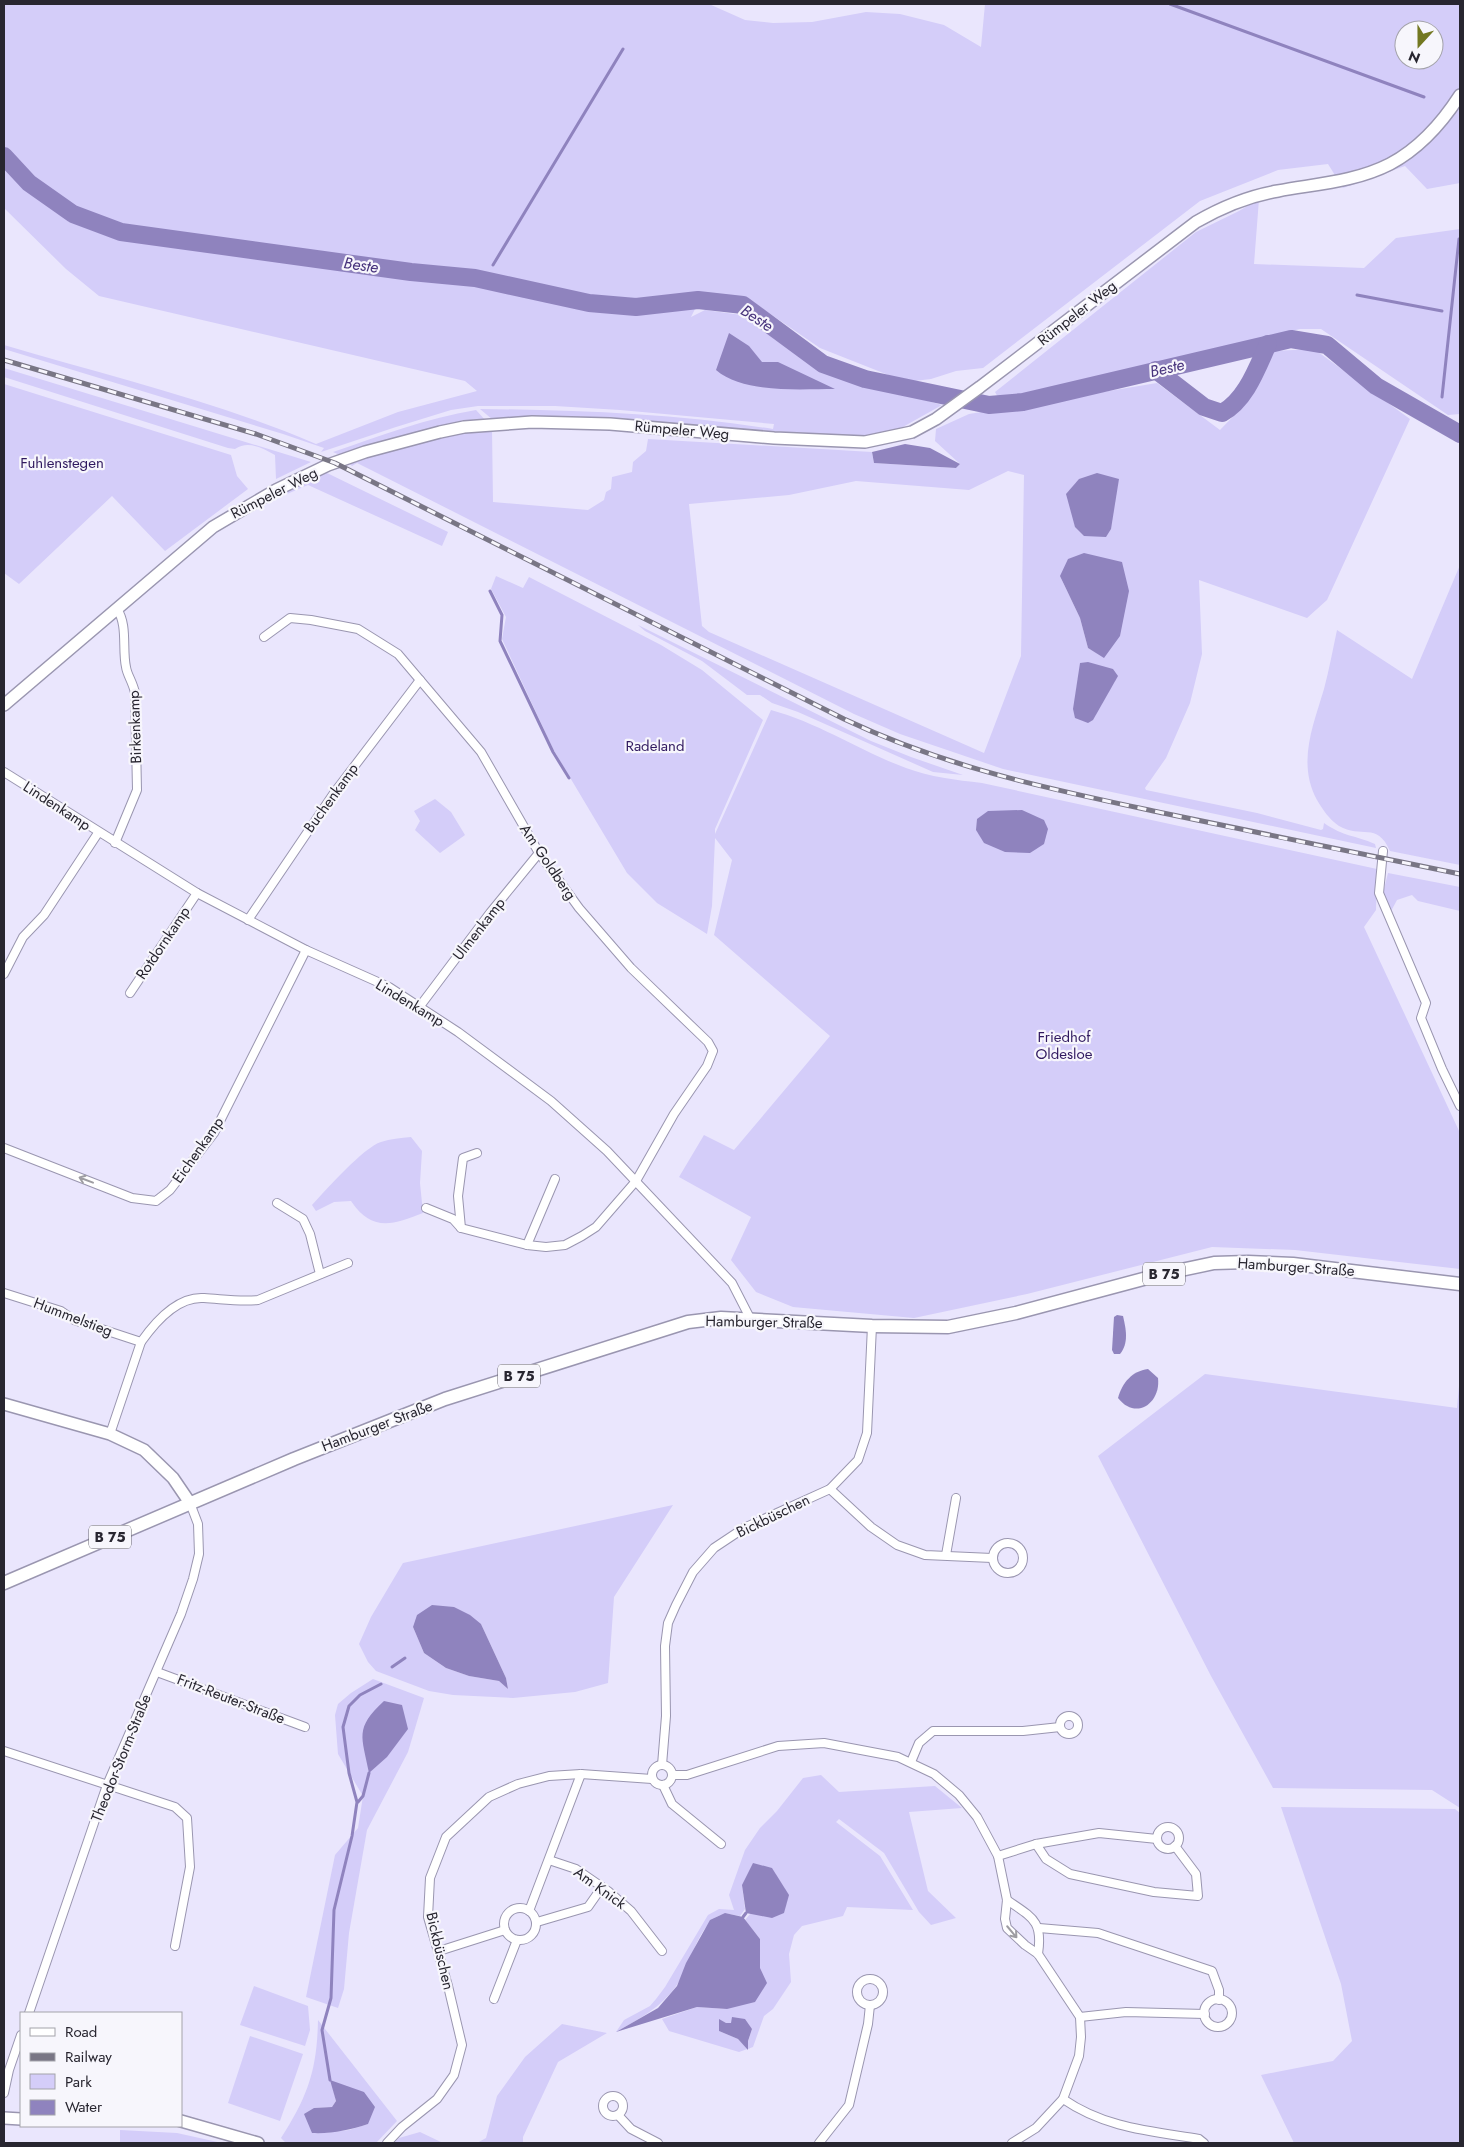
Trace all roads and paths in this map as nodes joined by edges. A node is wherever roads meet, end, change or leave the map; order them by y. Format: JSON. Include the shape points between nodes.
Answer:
{"nodes":[{"id":1,"x":1460,"y":95,"type":"edge"},
{"id":2,"x":117,"y":609,"type":"junction"},
{"id":3,"x":264,"y":636,"type":"dead end"},
{"id":4,"x":420,"y":680,"type":"junction"},
{"id":5,"x":5,"y":701,"type":"edge"},
{"id":6,"x":4,"y":772,"type":"edge"},
{"id":7,"x":98,"y":833,"type":"junction"},
{"id":8,"x":115,"y":843,"type":"junction"},
{"id":9,"x":1383,"y":851,"type":"dead end"},
{"id":10,"x":539,"y":853,"type":"junction"},
{"id":11,"x":197,"y":893,"type":"junction"},
{"id":12,"x":248,"y":920,"type":"junction"},
{"id":13,"x":306,"y":950,"type":"junction"},
{"id":14,"x":4,"y":974,"type":"edge"},
{"id":15,"x":130,"y":993,"type":"dead end"},
{"id":16,"x":420,"y":1006,"type":"junction"},
{"id":17,"x":1460,"y":1106,"type":"edge"},
{"id":18,"x":4,"y":1148,"type":"edge"},
{"id":19,"x":477,"y":1153,"type":"dead end"},
{"id":20,"x":556,"y":1179,"type":"dead end"},
{"id":21,"x":636,"y":1181,"type":"junction"},
{"id":22,"x":278,"y":1203,"type":"dead end"},
{"id":23,"x":426,"y":1208,"type":"dead end"},
{"id":24,"x":461,"y":1228,"type":"junction"},
{"id":25,"x":527,"y":1245,"type":"junction"},
{"id":26,"x":348,"y":1263,"type":"dead end"},
{"id":27,"x":320,"y":1274,"type":"junction"},
{"id":28,"x":1460,"y":1284,"type":"edge"},
{"id":29,"x":4,"y":1293,"type":"edge"},
{"id":30,"x":750,"y":1318,"type":"junction"},
{"id":31,"x":872,"y":1326,"type":"junction"},
{"id":32,"x":141,"y":1342,"type":"junction"},
{"id":33,"x":4,"y":1404,"type":"edge"},
{"id":34,"x":110,"y":1434,"type":"junction"},
{"id":35,"x":830,"y":1488,"type":"junction"},
{"id":36,"x":956,"y":1498,"type":"dead end"},
{"id":37,"x":190,"y":1503,"type":"junction"},
{"id":38,"x":946,"y":1555,"type":"junction"},
{"id":39,"x":992,"y":1558,"type":"junction"},
{"id":40,"x":4,"y":1583,"type":"edge"},
{"id":41,"x":157,"y":1672,"type":"junction"},
{"id":42,"x":305,"y":1727,"type":"dead end"},
{"id":43,"x":1060,"y":1727,"type":"dead end"},
{"id":44,"x":4,"y":1751,"type":"edge"},
{"id":45,"x":911,"y":1762,"type":"junction"},
{"id":46,"x":662,"y":1765,"type":"junction"},
{"id":47,"x":582,"y":1774,"type":"junction"},
{"id":48,"x":672,"y":1776,"type":"junction"},
{"id":49,"x":652,"y":1779,"type":"junction"},
{"id":50,"x":107,"y":1785,"type":"junction"},
{"id":51,"x":664,"y":1785,"type":"junction"},
{"id":52,"x":1157,"y":1839,"type":"junction"},
{"id":53,"x":721,"y":1844,"type":"dead end"},
{"id":54,"x":1036,"y":1844,"type":"junction"},
{"id":55,"x":1176,"y":1846,"type":"junction"},
{"id":56,"x":998,"y":1856,"type":"junction"},
{"id":57,"x":549,"y":1860,"type":"junction"},
{"id":58,"x":602,"y":1888,"type":"junction"},
{"id":59,"x":1007,"y":1900,"type":"junction"},
{"id":60,"x":529,"y":1911,"type":"junction"},
{"id":61,"x":537,"y":1922,"type":"junction"},
{"id":62,"x":1039,"y":1928,"type":"junction"},
{"id":63,"x":505,"y":1930,"type":"junction"},
{"id":64,"x":517,"y":1940,"type":"junction"},
{"id":65,"x":174,"y":1946,"type":"dead end"},
{"id":66,"x":439,"y":1951,"type":"junction"},
{"id":67,"x":662,"y":1951,"type":"dead end"},
{"id":68,"x":1038,"y":1954,"type":"junction"},
{"id":69,"x":494,"y":1999,"type":"dead end"},
{"id":70,"x":1219,"y":2000,"type":"junction"},
{"id":71,"x":870,"y":2005,"type":"dead end"},
{"id":72,"x":29,"y":2012,"type":"edge"},
{"id":73,"x":1205,"y":2014,"type":"junction"},
{"id":74,"x":1080,"y":2017,"type":"junction"},
{"id":75,"x":20,"y":2037,"type":"edge"},
{"id":76,"x":4,"y":2093,"type":"edge"},
{"id":77,"x":1063,"y":2100,"type":"junction"},
{"id":78,"x":618,"y":2115,"type":"dead end"},
{"id":79,"x":4,"y":2118,"type":"edge"},
{"id":80,"x":20,"y":2120,"type":"edge"},
{"id":81,"x":182,"y":2121,"type":"edge"},
{"id":82,"x":258,"y":2143,"type":"edge"},
{"id":83,"x":387,"y":2143,"type":"edge"},
{"id":84,"x":658,"y":2143,"type":"edge"},
{"id":85,"x":819,"y":2143,"type":"edge"},
{"id":86,"x":1012,"y":2143,"type":"edge"},
{"id":87,"x":1204,"y":2143,"type":"edge"}],
"edges":[{"from":1,"to":2,"type":"street","name":"Rümpeler Weg","via":[[1445,117],[1419,144],[1388,165],[1330,183],[1254,196],[1212,212],[1176,235],[980,387],[912,432],[865,442],[569,422],[494,424],[432,434],[328,465],[242,508],[213,527]]},
{"from":2,"to":5,"type":"street","name":"Rümpeler Weg"},
{"from":2,"to":8,"type":"street","name":"Birkenkamp","via":[[122,618],[126,669],[135,693],[137,790]]},
{"from":3,"to":4,"type":"street","name":"Am Goldberg","via":[[290,618],[335,623],[358,630],[398,654]]},
{"from":4,"to":10,"type":"street","name":"Am Goldberg","via":[[481,752]]},
{"from":4,"to":12,"type":"street","name":"Buchenkamp","via":[[334,793]]},
{"from":6,"to":7,"type":"street","name":"Lindenkamp"},
{"from":7,"to":8,"type":"street","name":"Lindenkamp"},
{"from":7,"to":14,"type":"street","via":[[44,915],[23,937]]},
{"from":8,"to":11,"type":"street","name":"Lindenkamp"},
{"from":9,"to":17,"type":"street","via":[[1379,893],[1426,1003],[1421,1018]]},
{"from":10,"to":16,"type":"street","name":"Ulmenkamp"},
{"from":10,"to":21,"type":"street","name":"Am Goldberg","via":[[607,941],[708,1042],[713,1051]]},
{"from":11,"to":12,"type":"street","name":"Lindenkamp"},
{"from":11,"to":15,"type":"street","name":"Rotdornkamp"},
{"from":12,"to":13,"type":"street","name":"Lindenkamp"},
{"from":13,"to":16,"type":"street","name":"Lindenkamp","via":[[389,987]]},
{"from":13,"to":18,"type":"street","name":"Eichenkamp","one_way":true,"via":[[214,1133],[170,1190],[156,1201],[132,1198]]},
{"from":16,"to":21,"type":"street","name":"Lindenkamp","via":[[551,1101],[608,1151]]},
{"from":19,"to":24,"type":"street","via":[[463,1158],[458,1196]]},
{"from":20,"to":25,"type":"street"},
{"from":21,"to":25,"type":"street","via":[[596,1227],[582,1236],[565,1245]]},
{"from":21,"to":30,"type":"street","name":"Lindenkamp","via":[[732,1283]]},
{"from":22,"to":27,"type":"street","via":[[304,1219]]},
{"from":23,"to":24,"type":"street","via":[[453,1219]]},
{"from":24,"to":25,"type":"street"},
{"from":26,"to":27,"type":"street"},
{"from":27,"to":32,"type":"street","via":[[258,1300],[186,1299],[176,1305]]},
{"from":28,"to":31,"type":"main road","name":"Hamburger Straße","number":"B 75","via":[[1293,1264],[1214,1263],[980,1321],[948,1326]]},
{"from":29,"to":32,"type":"street","name":"Hummelstieg"},
{"from":30,"to":31,"type":"main road","name":"Hamburger Straße","number":"B 75"},
{"from":30,"to":37,"type":"main road","name":"Hamburger Straße","number":"B 75","via":[[688,1322],[445,1399]]},
{"from":31,"to":35,"type":"street","name":"Bickbüschen","via":[[867,1433],[858,1460]]},
{"from":32,"to":34,"type":"street"},
{"from":33,"to":34,"type":"street"},
{"from":34,"to":37,"type":"street","via":[[144,1450],[173,1478]]},
{"from":35,"to":38,"type":"street","via":[[871,1527],[897,1544],[925,1555]]},
{"from":35,"to":46,"type":"street","name":"Bickbüschen","via":[[744,1528],[714,1548],[693,1572],[667,1630]]},
{"from":36,"to":38,"type":"street"},
{"from":37,"to":40,"type":"main road","number":"B 75"},
{"from":37,"to":41,"type":"street","name":"Theodor-Storm-Straße","via":[[198,1524],[199,1554],[181,1614]]},
{"from":38,"to":39,"type":"street"},
{"from":39,"to":39,"type":"street","via":[[996,1568],[1004,1573],[1018,1568],[1023,1559],[1017,1546],[1008,1543],[995,1549]]},
{"from":41,"to":42,"type":"street","name":"Fritz-Reuter-Straße"},
{"from":41,"to":50,"type":"street","name":"Theodor-Storm-Straße"},
{"from":43,"to":45,"type":"street","via":[[1023,1731],[933,1731],[919,1743]]},
{"from":44,"to":50,"type":"street"},
{"from":45,"to":48,"type":"street","via":[[824,1743],[778,1746],[687,1775]]},
{"from":45,"to":56,"type":"street","via":[[934,1774],[958,1795],[977,1818]]},
{"from":46,"to":48,"type":"street","via":[[670,1770]]},
{"from":46,"to":49,"type":"street","via":[[654,1770]]},
{"from":47,"to":49,"type":"street","name":"Bickbüschen"},
{"from":47,"to":57,"type":"street"},
{"from":47,"to":66,"type":"street","name":"Bickbüschen","via":[[549,1776],[489,1797],[446,1837],[430,1878],[428,1917]]},
{"from":48,"to":51,"type":"street"},
{"from":49,"to":51,"type":"street","name":"Bickbüschen"},
{"from":50,"to":65,"type":"street","via":[[175,1807],[187,1818],[190,1867]]},
{"from":50,"to":72,"type":"street","name":"Theodor-Storm-Straße"},
{"from":51,"to":53,"type":"street","via":[[672,1804]]},
{"from":52,"to":54,"type":"street","via":[[1099,1834]]},
{"from":52,"to":55,"type":"street","via":[[1166,1849]]},
{"from":52,"to":55,"type":"street","via":[[1162,1829],[1173,1828],[1179,1837]]},
{"from":54,"to":55,"type":"street","via":[[1046,1859],[1070,1874],[1154,1892],[1198,1896],[1196,1874]]},
{"from":54,"to":56,"type":"street"},
{"from":56,"to":59,"type":"street"},
{"from":57,"to":58,"type":"street","name":"Am Knick","via":[[576,1869]]},
{"from":57,"to":60,"type":"street"},
{"from":58,"to":61,"type":"street","via":[[588,1907]]},
{"from":58,"to":67,"type":"street","name":"Am Knick","via":[[631,1911]]},
{"from":59,"to":62,"type":"street","via":[[1025,1912]]},
{"from":59,"to":68,"type":"street","one_way":true,"via":[[1007,1928],[1024,1946]]},
{"from":60,"to":61,"type":"street"},
{"from":60,"to":63,"type":"street","via":[[521,1908],[509,1913],[504,1921]]},
{"from":61,"to":64,"type":"street","via":[[532,1936]]},
{"from":62,"to":68,"type":"street"},
{"from":62,"to":70,"type":"street","via":[[1098,1933],[1212,1970]]},
{"from":63,"to":64,"type":"street"},
{"from":63,"to":66,"type":"street"},
{"from":64,"to":69,"type":"street"},
{"from":66,"to":83,"type":"street","name":"Bickbüschen","via":[[462,2045],[454,2075],[437,2099]]},
{"from":68,"to":74,"type":"street"},
{"from":70,"to":73,"type":"street","via":[[1208,2005]]},
{"from":70,"to":73,"type":"street","via":[[1228,2003],[1232,2011],[1227,2024],[1214,2026],[1207,2021]]},
{"from":71,"to":85,"type":"street","via":[[849,2105]]},
{"from":73,"to":74,"type":"street","via":[[1126,2012]]},
{"from":74,"to":77,"type":"street","via":[[1078,2056]]},
{"from":75,"to":76,"type":"street"},
{"from":77,"to":86,"type":"street","via":[[1036,2128]]},
{"from":77,"to":87,"type":"street","via":[[1108,2123],[1199,2139]]},
{"from":78,"to":84,"type":"street","via":[[631,2130]]},
{"from":79,"to":80,"type":"street"},
{"from":81,"to":82,"type":"street"}]}
